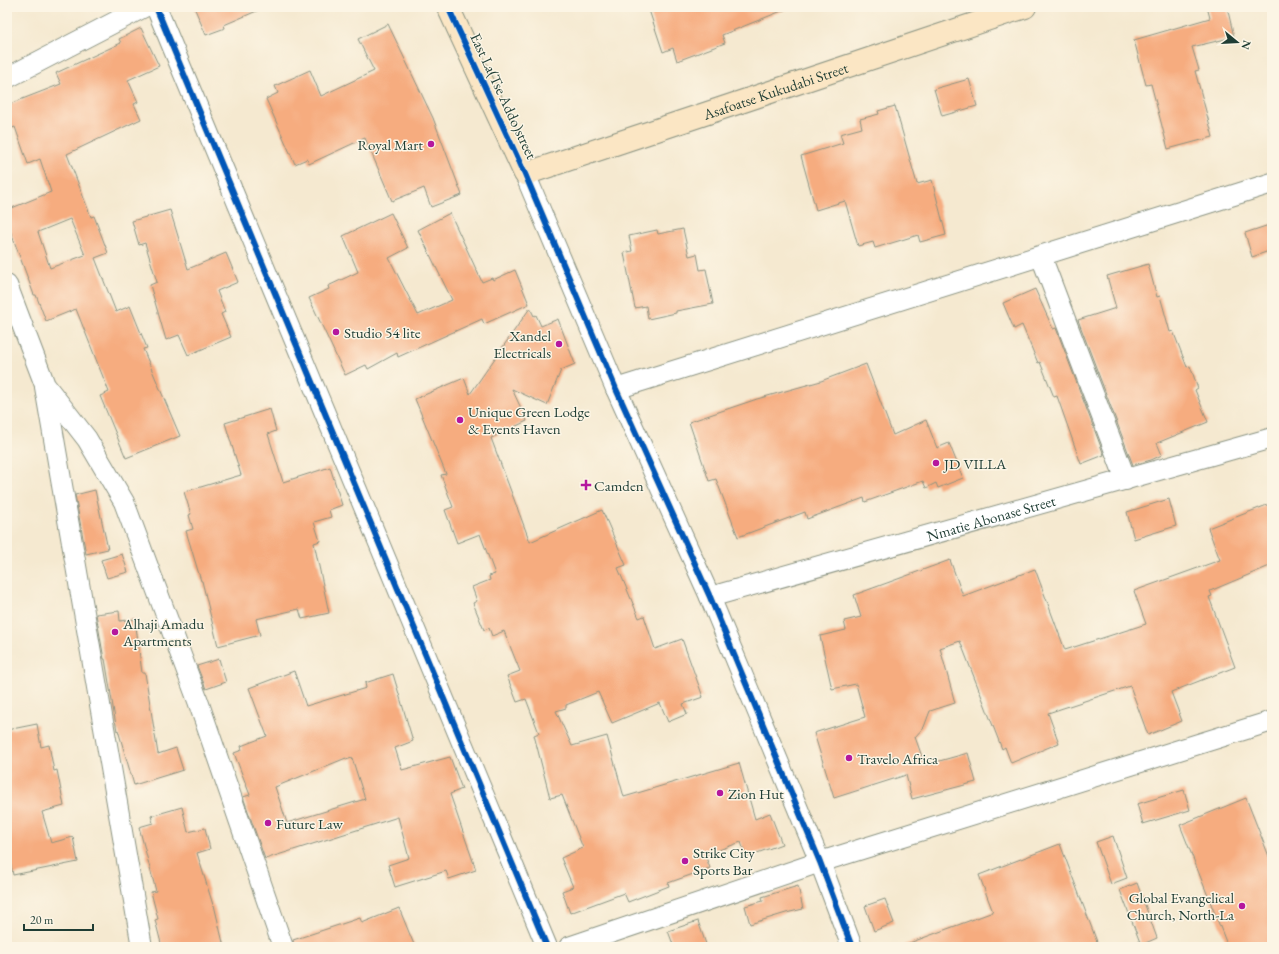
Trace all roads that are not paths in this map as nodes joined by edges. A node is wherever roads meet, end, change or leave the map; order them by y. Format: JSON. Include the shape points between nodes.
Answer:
{"nodes":[{"id":1,"x":144,"y":7,"type":"edge"},
{"id":2,"x":156,"y":7,"type":"edge"},
{"id":3,"x":448,"y":7,"type":"edge"},
{"id":4,"x":1025,"y":7,"type":"edge"},
{"id":5,"x":7,"y":78,"type":"edge"},
{"id":6,"x":525,"y":174,"type":"junction"},
{"id":7,"x":1272,"y":183,"type":"edge"},
{"id":8,"x":1041,"y":256,"type":"junction"},
{"id":9,"x":7,"y":285,"type":"edge"},
{"id":10,"x":45,"y":385,"type":"junction"},
{"id":11,"x":616,"y":388,"type":"junction"},
{"id":12,"x":1272,"y":438,"type":"edge"},
{"id":13,"x":1126,"y":480,"type":"junction"},
{"id":14,"x":710,"y":597,"type":"junction"},
{"id":15,"x":1272,"y":721,"type":"edge"},
{"id":16,"x":820,"y":862,"type":"junction"},
{"id":17,"x":142,"y":947,"type":"edge"},
{"id":18,"x":283,"y":947,"type":"edge"},
{"id":19,"x":547,"y":947,"type":"edge"},
{"id":20,"x":569,"y":947,"type":"edge"},
{"id":21,"x":852,"y":947,"type":"edge"}],
"edges":[{"from":1,"to":5,"type":"street"},
{"from":2,"to":19,"type":"street"},
{"from":3,"to":6,"type":"street","name":"East La(Tse Addo)street"},
{"from":4,"to":6,"type":"street","name":"Asafoatse Kukudabi Street"},
{"from":6,"to":11,"type":"street"},
{"from":7,"to":8,"type":"street"},
{"from":8,"to":11,"type":"street"},
{"from":8,"to":13,"type":"street"},
{"from":9,"to":10,"type":"street"},
{"from":10,"to":17,"type":"street"},
{"from":10,"to":18,"type":"street","via":[[87,439],[124,502],[198,701]]},
{"from":11,"to":14,"type":"street"},
{"from":12,"to":13,"type":"street","name":"Nmatie Abonase Street"},
{"from":13,"to":14,"type":"street","name":"Nmatie Abonase Street"},
{"from":14,"to":16,"type":"street"},
{"from":15,"to":16,"type":"street"},
{"from":16,"to":20,"type":"street"},
{"from":16,"to":21,"type":"street"}]}
